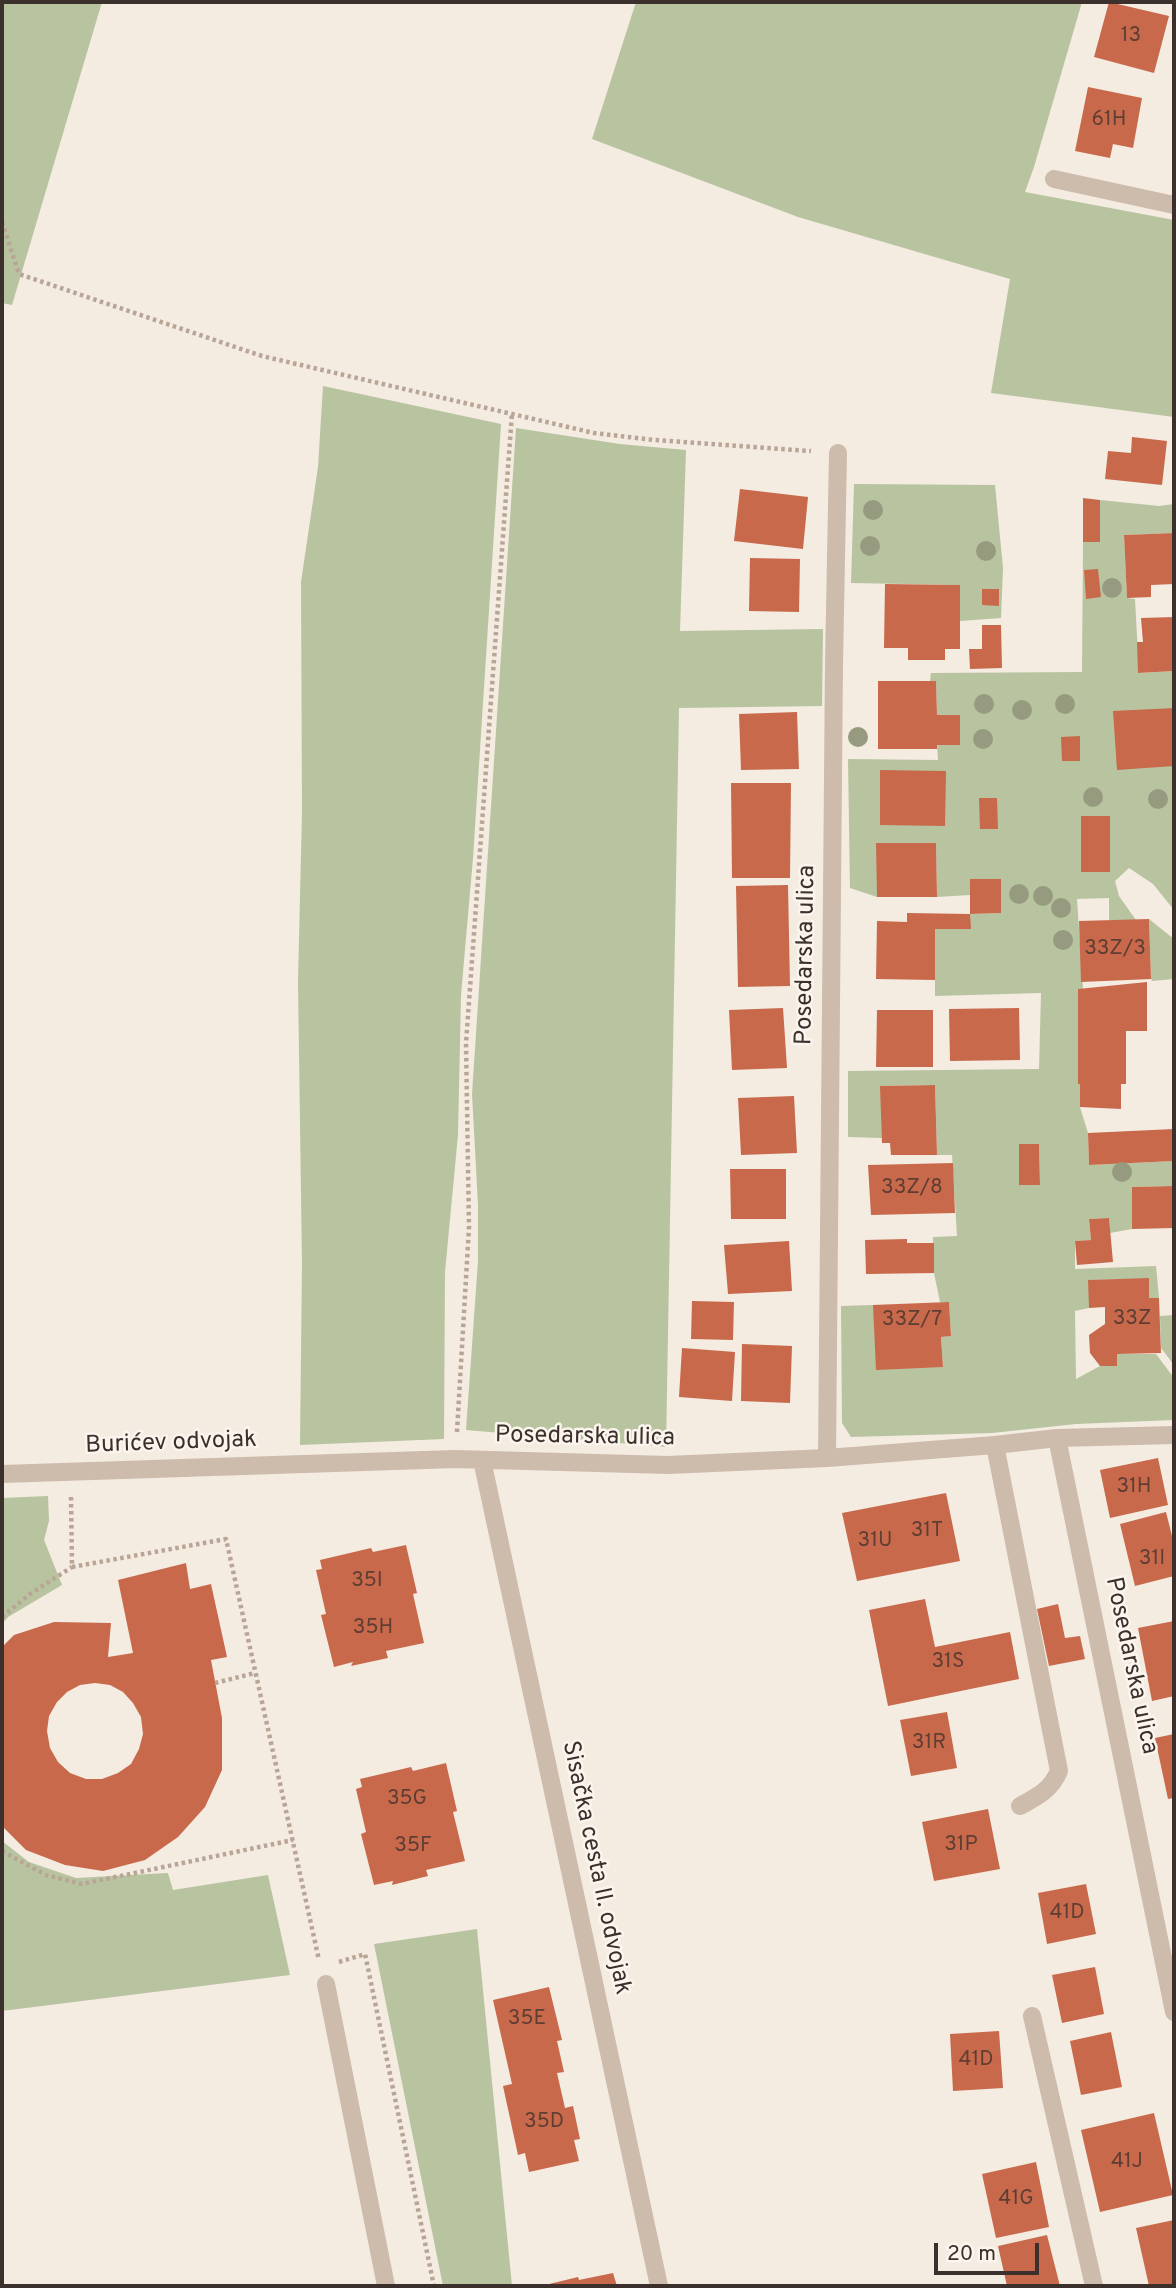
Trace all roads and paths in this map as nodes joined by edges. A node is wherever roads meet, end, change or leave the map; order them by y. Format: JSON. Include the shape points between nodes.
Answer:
{"nodes":[{"id":1,"x":1054,"y":179,"type":"dead end"},
{"id":2,"x":1174,"y":205,"type":"edge"},
{"id":3,"x":2,"y":222,"type":"edge"},
{"id":4,"x":512,"y":413,"type":"junction"},
{"id":5,"x":838,"y":453,"type":"joint"},
{"id":6,"x":1174,"y":1435,"type":"edge"},
{"id":7,"x":1057,"y":1438,"type":"junction"},
{"id":8,"x":995,"y":1445,"type":"junction"},
{"id":9,"x":827,"y":1458,"type":"junction"},
{"id":10,"x":455,"y":1459,"type":"junction"},
{"id":11,"x":482,"y":1460,"type":"junction"},
{"id":12,"x":341,"y":1463,"type":"joint"},
{"id":13,"x":70,"y":1472,"type":"junction"},
{"id":14,"x":2,"y":1474,"type":"edge"},
{"id":15,"x":72,"y":1567,"type":"junction"},
{"id":16,"x":2,"y":1617,"type":"edge"},
{"id":17,"x":256,"y":1673,"type":"junction"},
{"id":18,"x":215,"y":1683,"type":"dead end"},
{"id":19,"x":1020,"y":1806,"type":"dead end"},
{"id":20,"x":293,"y":1840,"type":"junction"},
{"id":21,"x":2,"y":1851,"type":"edge"},
{"id":22,"x":332,"y":1964,"type":"dead end"},
{"id":23,"x":324,"y":1975,"type":"joint"},
{"id":24,"x":1174,"y":2012,"type":"edge"},
{"id":25,"x":1032,"y":2016,"type":"dead end"},
{"id":26,"x":386,"y":2286,"type":"edge"},
{"id":27,"x":434,"y":2286,"type":"edge"},
{"id":28,"x":659,"y":2286,"type":"edge"},
{"id":29,"x":1094,"y":2286,"type":"edge"}],
"edges":[{"from":1,"to":2,"type":"street"},
{"from":3,"to":4,"type":"path","via":[[19,274],[262,356]]},
{"from":4,"to":5,"type":"path","via":[[594,433]]},
{"from":4,"to":10,"type":"path","via":[[466,1042],[469,1227]]},
{"from":5,"to":9,"type":"street","name":"Posedarska ulica"},
{"from":6,"to":7,"type":"street","name":"Posedarska ulica"},
{"from":7,"to":8,"type":"street","name":"Posedarska ulica"},
{"from":7,"to":24,"type":"street","name":"Posedarska ulica"},
{"from":8,"to":9,"type":"street","name":"Posedarska ulica"},
{"from":8,"to":19,"type":"street","via":[[1059,1771],[1040,1796]]},
{"from":9,"to":11,"type":"street","name":"Posedarska ulica","via":[[668,1465]]},
{"from":10,"to":11,"type":"street","name":"Posedarska ulica"},
{"from":10,"to":12,"type":"street","name":"Posedarska ulica"},
{"from":11,"to":28,"type":"street","name":"Sisačka cesta II. odvojak"},
{"from":12,"to":13,"type":"street","name":"Burićev odvojak"},
{"from":13,"to":14,"type":"street","name":"Burićev odvojak"},
{"from":13,"to":15,"type":"path"},
{"from":15,"to":16,"type":"path"},
{"from":15,"to":17,"type":"path","via":[[226,1539]]},
{"from":17,"to":18,"type":"path"},
{"from":17,"to":20,"type":"path"},
{"from":20,"to":21,"type":"path","via":[[82,1884],[46,1875]]},
{"from":20,"to":23,"type":"path"},
{"from":22,"to":27,"type":"path","via":[[365,1954]]},
{"from":23,"to":26,"type":"street"},
{"from":25,"to":29,"type":"street"}]}
